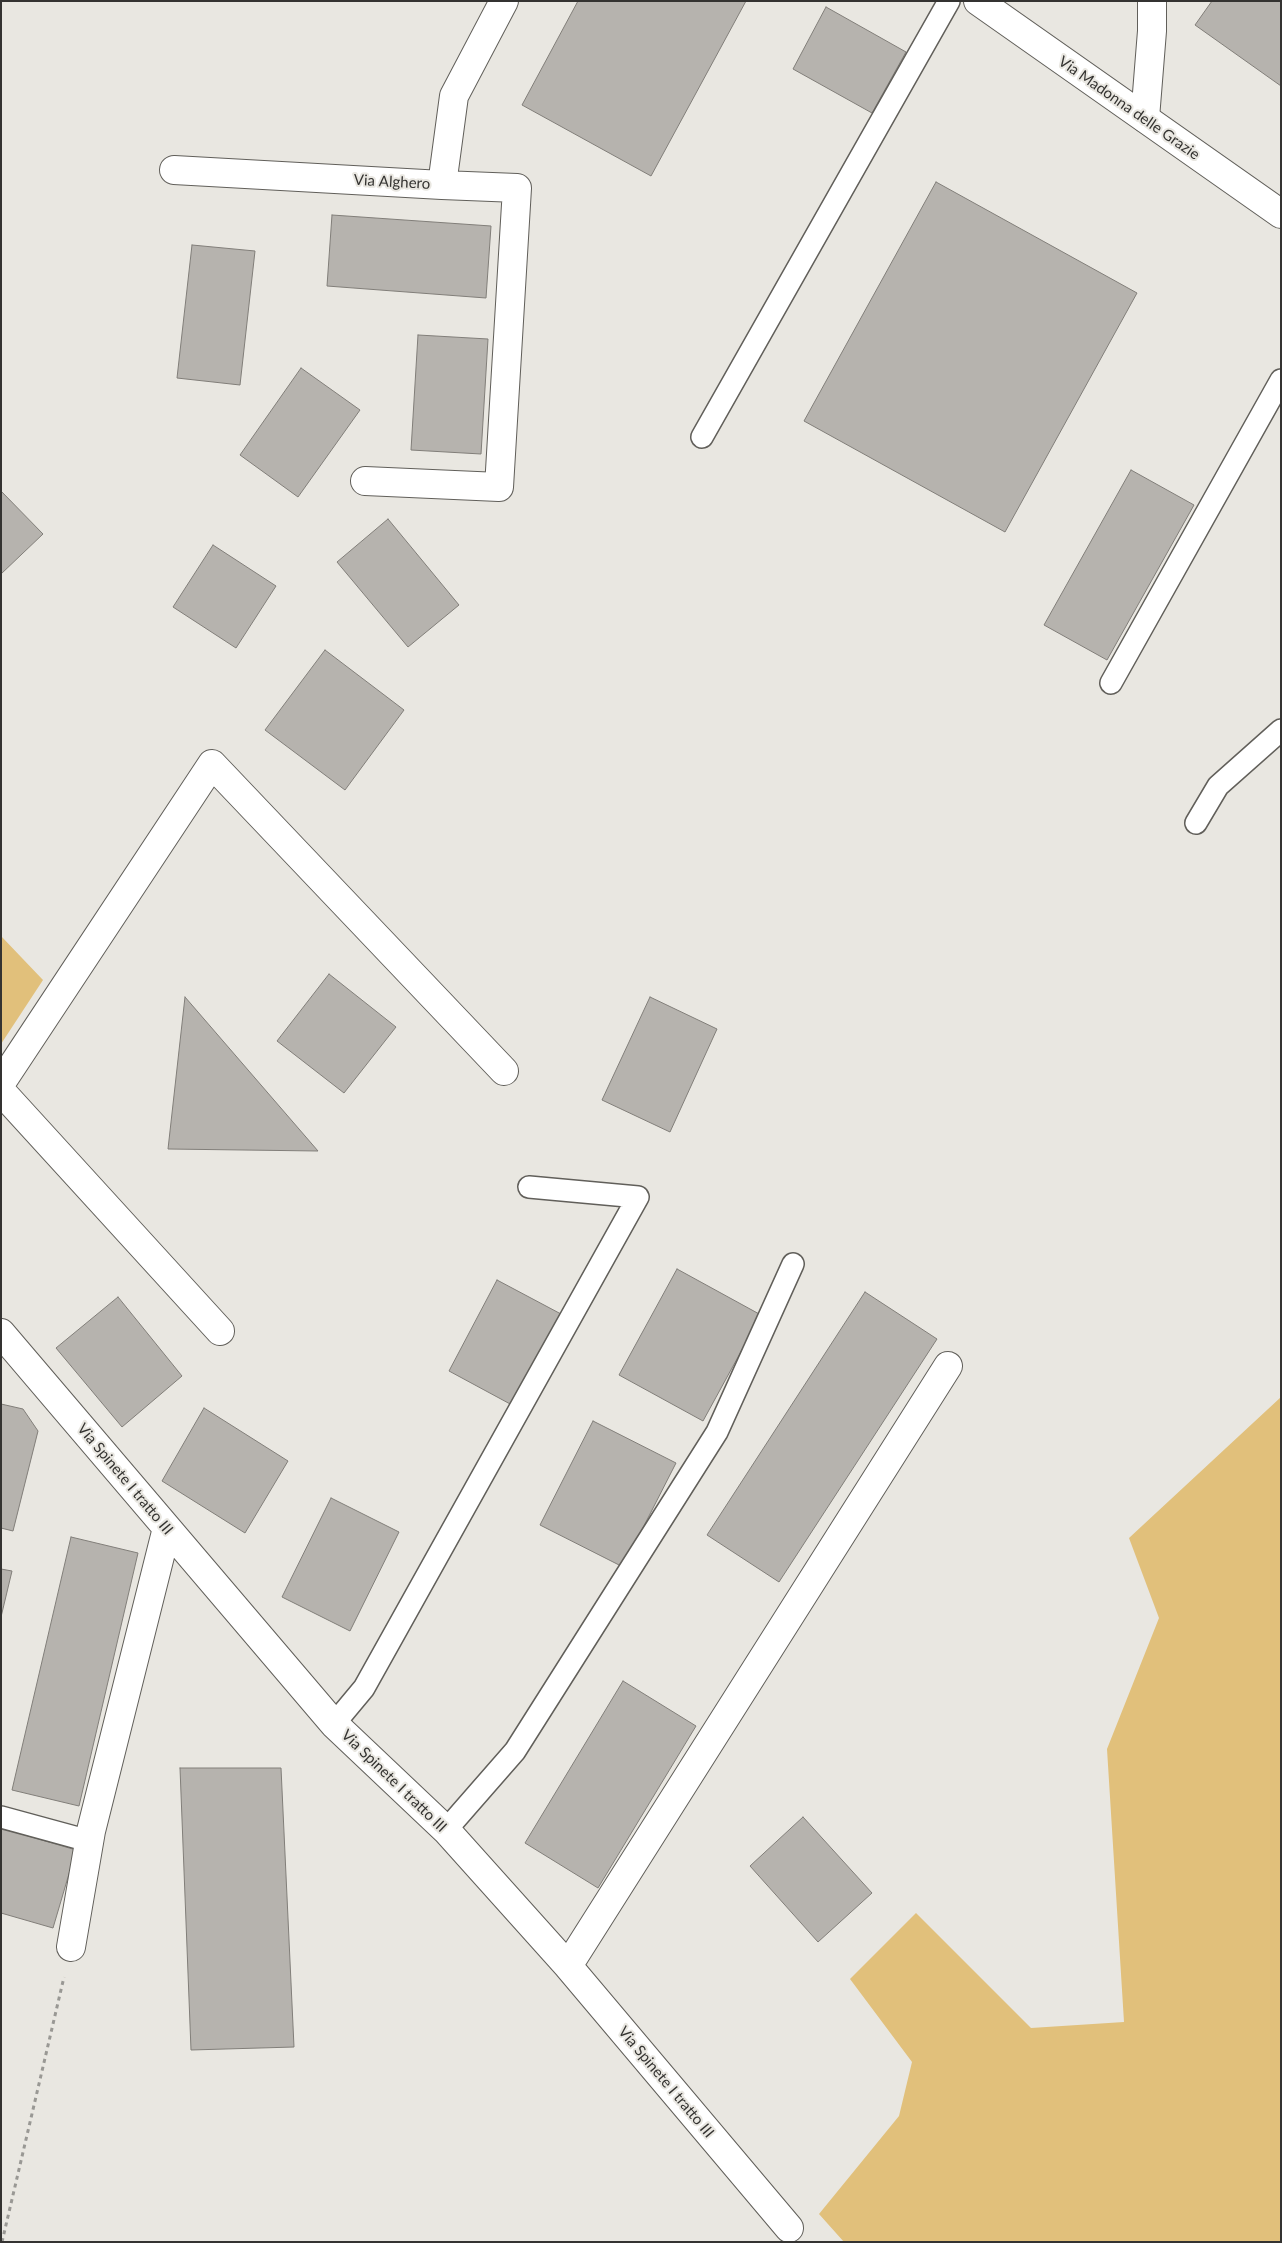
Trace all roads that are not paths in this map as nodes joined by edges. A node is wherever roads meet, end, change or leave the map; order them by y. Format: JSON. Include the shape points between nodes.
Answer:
{"nodes":[{"id":1,"x":504,"y":1,"type":"edge"},
{"id":2,"x":949,"y":1,"type":"edge"},
{"id":3,"x":978,"y":1,"type":"edge"},
{"id":4,"x":1152,"y":1,"type":"edge"},
{"id":5,"x":1144,"y":118,"type":"junction"},
{"id":6,"x":174,"y":170,"type":"dead end"},
{"id":7,"x":442,"y":185,"type":"junction"},
{"id":8,"x":1281,"y":214,"type":"edge"},
{"id":9,"x":1281,"y":380,"type":"edge"},
{"id":10,"x":702,"y":437,"type":"dead end"},
{"id":11,"x":365,"y":481,"type":"dead end"},
{"id":12,"x":1111,"y":683,"type":"dead end"},
{"id":13,"x":1281,"y":730,"type":"edge"},
{"id":14,"x":1196,"y":823,"type":"dead end"},
{"id":15,"x":504,"y":1071,"type":"dead end"},
{"id":16,"x":1,"y":1083,"type":"edge"},
{"id":17,"x":1,"y":1091,"type":"edge"},
{"id":18,"x":529,"y":1187,"type":"dead end"},
{"id":19,"x":793,"y":1264,"type":"dead end"},
{"id":20,"x":220,"y":1331,"type":"dead end"},
{"id":21,"x":1,"y":1333,"type":"edge"},
{"id":22,"x":948,"y":1366,"type":"dead end"},
{"id":23,"x":167,"y":1528,"type":"junction"},
{"id":24,"x":334,"y":1724,"type":"junction"},
{"id":25,"x":1,"y":1817,"type":"edge"},
{"id":26,"x":446,"y":1830,"type":"junction"},
{"id":27,"x":90,"y":1841,"type":"junction"},
{"id":28,"x":71,"y":1947,"type":"road end"},
{"id":29,"x":568,"y":1966,"type":"junction"},
{"id":30,"x":790,"y":2228,"type":"dead end"}],
"edges":[{"from":1,"to":7,"type":"street","name":"Via Alghero","via":[[454,96]]},
{"from":2,"to":10,"type":"lane"},
{"from":3,"to":5,"type":"street","name":"Via Madonna delle Grazie"},
{"from":4,"to":5,"type":"street"},
{"from":5,"to":8,"type":"street","name":"Via Madonna delle Grazie"},
{"from":6,"to":7,"type":"street","name":"Via Alghero"},
{"from":7,"to":11,"type":"street","via":[[516,188],[499,487]]},
{"from":9,"to":12,"type":"lane"},
{"from":13,"to":14,"type":"lane","via":[[1218,786]]},
{"from":15,"to":16,"type":"street","via":[[212,764]]},
{"from":17,"to":20,"type":"street"},
{"from":18,"to":24,"type":"lane","via":[[638,1197],[364,1688]]},
{"from":19,"to":26,"type":"lane","via":[[717,1432],[515,1750]]},
{"from":21,"to":23,"type":"street","name":"Via Spinete I tratto III"},
{"from":22,"to":29,"type":"street"},
{"from":23,"to":24,"type":"street","name":"Via Spinete I tratto III"},
{"from":23,"to":27,"type":"street"},
{"from":24,"to":26,"type":"street","name":"Via Spinete I tratto III"},
{"from":25,"to":27,"type":"lane"},
{"from":26,"to":29,"type":"street","name":"Via Spinete I tratto III"},
{"from":27,"to":28,"type":"street"},
{"from":29,"to":30,"type":"street","name":"Via Spinete I tratto III"}]}
